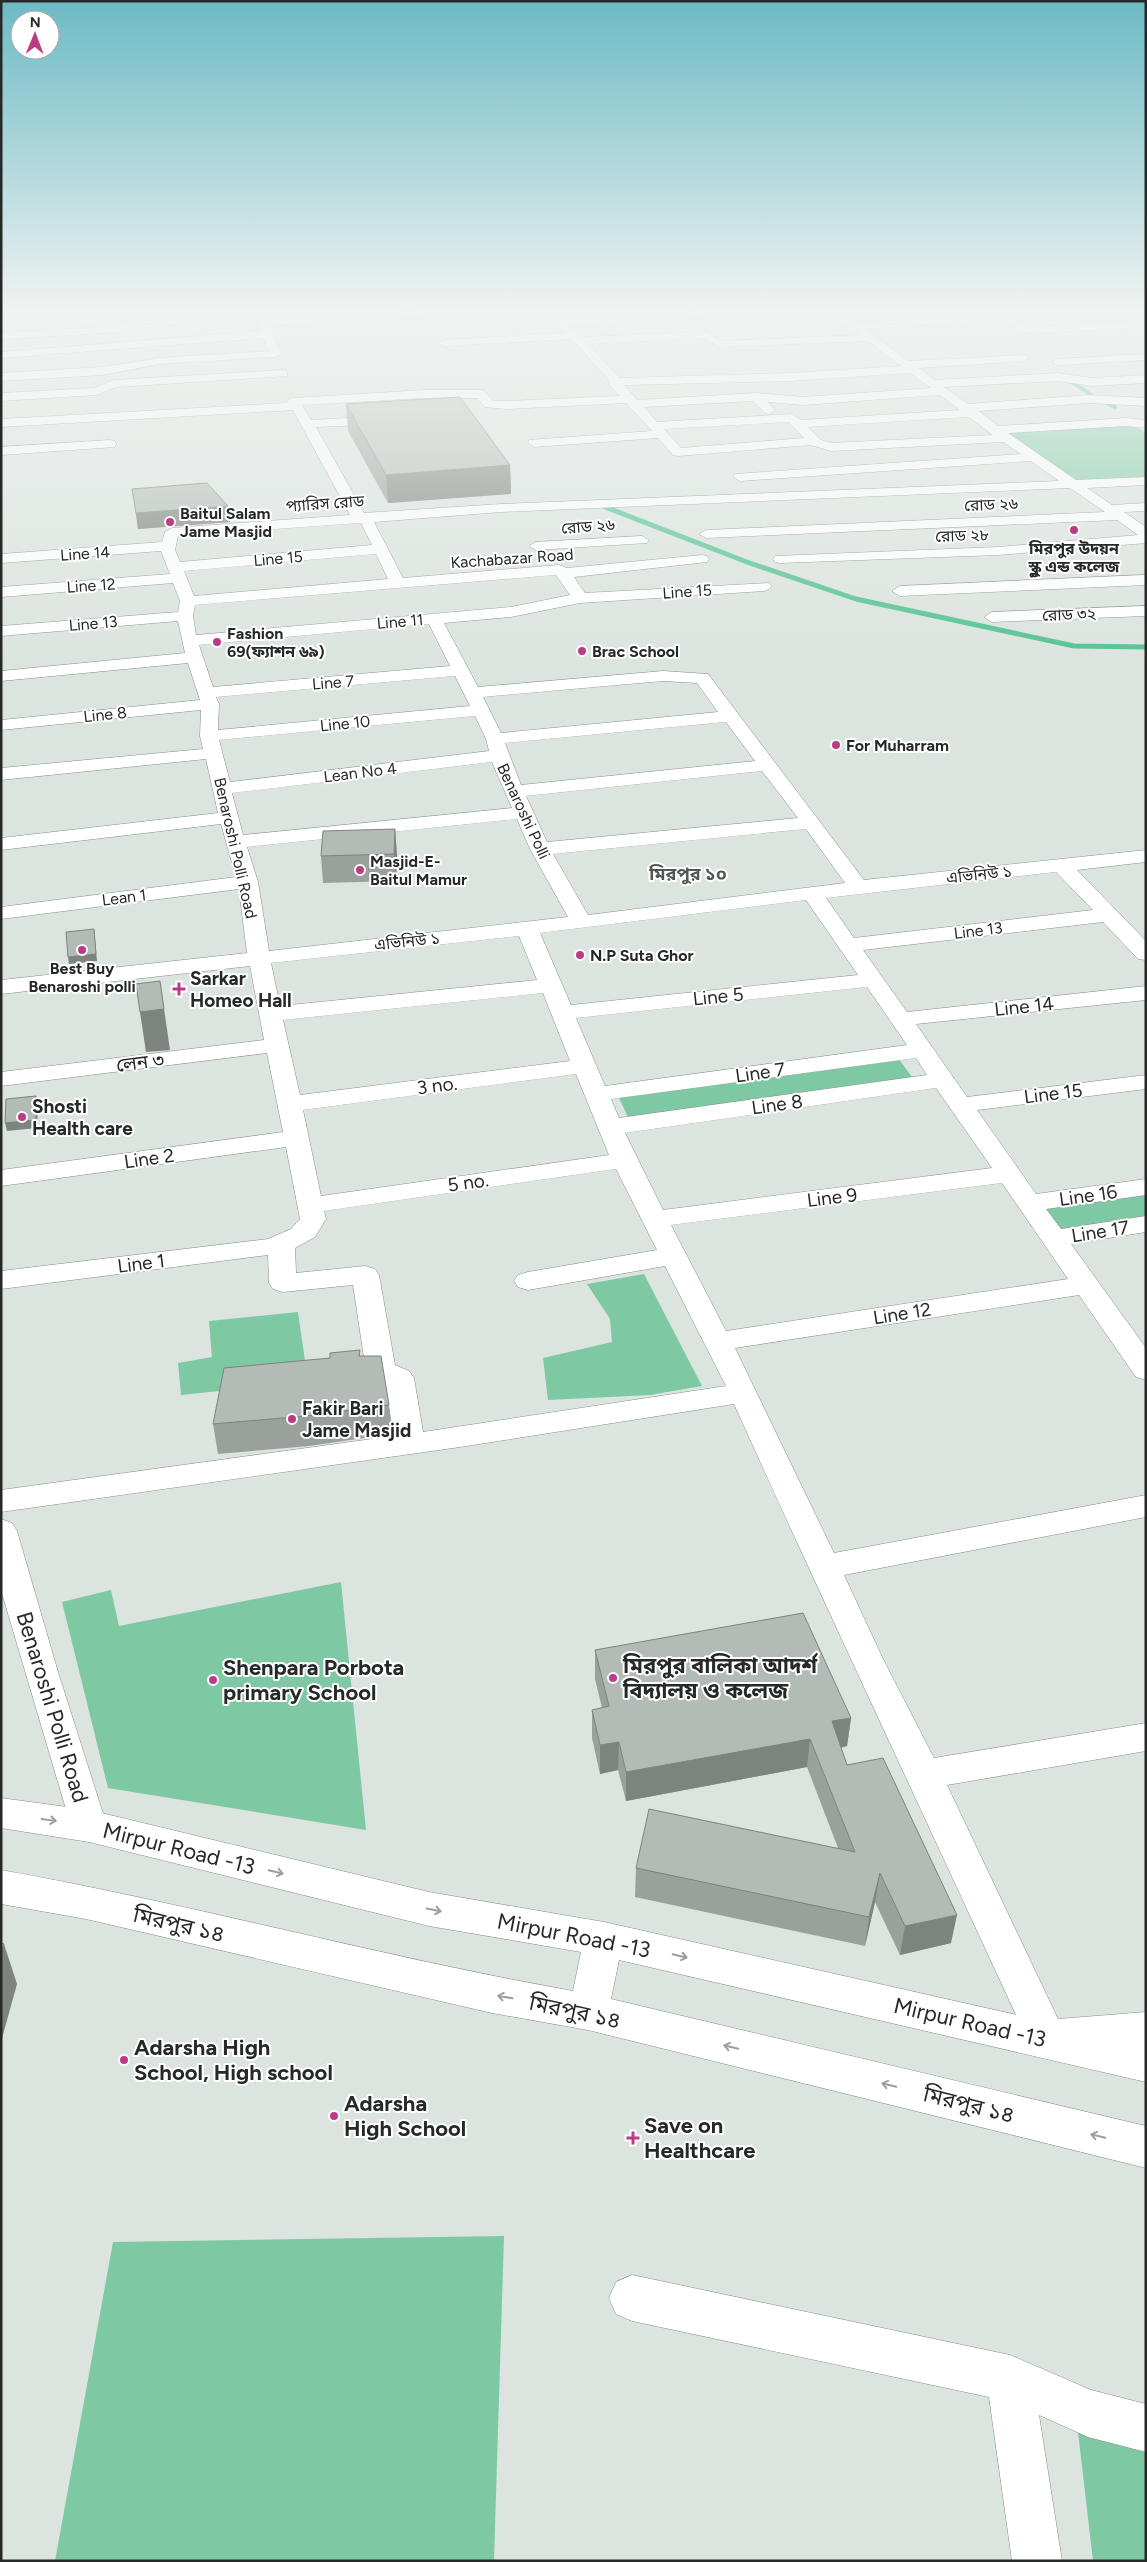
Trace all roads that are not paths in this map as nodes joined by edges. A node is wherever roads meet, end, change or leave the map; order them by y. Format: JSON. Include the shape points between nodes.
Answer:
{"nodes":[{"id":1,"x":311,"y":430,"type":"edge"},
{"id":2,"x":656,"y":430,"type":"edge"},
{"id":3,"x":726,"y":430,"type":"edge"},
{"id":4,"x":775,"y":430,"type":"edge"},
{"id":5,"x":803,"y":430,"type":"edge"},
{"id":6,"x":874,"y":430,"type":"edge"},
{"id":7,"x":1018,"y":430,"type":"edge"},
{"id":8,"x":998,"y":431,"type":"junction"},
{"id":9,"x":878,"y":433,"type":"junction"},
{"id":10,"x":666,"y":440,"type":"junction"},
{"id":11,"x":814,"y":441,"type":"junction"},
{"id":12,"x":534,"y":443,"type":"dead end"},
{"id":13,"x":110,"y":444,"type":"dead end"},
{"id":14,"x":895,"y":444,"type":"junction"},
{"id":15,"x":1,"y":451,"type":"edge"},
{"id":16,"x":592,"y":452,"type":"dead end"},
{"id":17,"x":1034,"y":457,"type":"junction"},
{"id":18,"x":730,"y":470,"type":"junction"},
{"id":19,"x":1146,"y":481,"type":"edge"},
{"id":20,"x":1074,"y":484,"type":"junction"},
{"id":21,"x":838,"y":493,"type":"junction"},
{"id":22,"x":765,"y":496,"type":"junction"},
{"id":23,"x":1146,"y":507,"type":"edge"},
{"id":24,"x":506,"y":508,"type":"junction"},
{"id":25,"x":1114,"y":512,"type":"junction"},
{"id":26,"x":362,"y":518,"type":"junction"},
{"id":27,"x":964,"y":523,"type":"junction"},
{"id":28,"x":863,"y":527,"type":"junction"},
{"id":29,"x":706,"y":534,"type":"dead end"},
{"id":30,"x":1146,"y":534,"type":"edge"},
{"id":31,"x":642,"y":540,"type":"dead end"},
{"id":32,"x":1146,"y":540,"type":"edge"},
{"id":33,"x":168,"y":546,"type":"junction"},
{"id":34,"x":536,"y":546,"type":"junction"},
{"id":35,"x":382,"y":549,"type":"junction"},
{"id":36,"x":998,"y":551,"type":"junction"},
{"id":37,"x":1,"y":559,"type":"edge"},
{"id":38,"x":702,"y":559,"type":"dead end"},
{"id":39,"x":780,"y":559,"type":"dead end"},
{"id":40,"x":177,"y":572,"type":"junction"},
{"id":41,"x":562,"y":572,"type":"junction"},
{"id":42,"x":1146,"y":580,"type":"edge"},
{"id":43,"x":398,"y":583,"type":"junction"},
{"id":44,"x":1022,"y":585,"type":"junction"},
{"id":45,"x":362,"y":586,"type":"junction"},
{"id":46,"x":764,"y":586,"type":"dead end"},
{"id":47,"x":900,"y":591,"type":"dead end"},
{"id":48,"x":1,"y":592,"type":"edge"},
{"id":49,"x":580,"y":598,"type":"junction"},
{"id":50,"x":186,"y":608,"type":"junction"},
{"id":51,"x":1146,"y":611,"type":"edge"},
{"id":52,"x":434,"y":618,"type":"junction"},
{"id":53,"x":992,"y":618,"type":"dead end"},
{"id":54,"x":380,"y":623,"type":"junction"},
{"id":55,"x":1,"y":631,"type":"edge"},
{"id":56,"x":191,"y":649,"type":"junction"},
{"id":57,"x":457,"y":663,"type":"junction"},
{"id":58,"x":1,"y":676,"type":"edge"},
{"id":59,"x":206,"y":693,"type":"junction"},
{"id":60,"x":472,"y":693,"type":"junction"},
{"id":61,"x":481,"y":710,"type":"junction"},
{"id":62,"x":730,"y":716,"type":"junction"},
{"id":63,"x":1,"y":725,"type":"edge"},
{"id":64,"x":211,"y":745,"type":"junction"},
{"id":65,"x":496,"y":748,"type":"junction"},
{"id":66,"x":766,"y":765,"type":"junction"},
{"id":67,"x":1,"y":774,"type":"edge"},
{"id":68,"x":223,"y":788,"type":"junction"},
{"id":69,"x":515,"y":791,"type":"junction"},
{"id":70,"x":522,"y":814,"type":"junction"},
{"id":71,"x":230,"y":817,"type":"junction"},
{"id":72,"x":811,"y":823,"type":"junction"},
{"id":73,"x":235,"y":842,"type":"junction"},
{"id":74,"x":1,"y":844,"type":"edge"},
{"id":75,"x":540,"y":849,"type":"junction"},
{"id":76,"x":1146,"y":856,"type":"edge"},
{"id":77,"x":1061,"y":865,"type":"junction"},
{"id":78,"x":248,"y":882,"type":"junction"},
{"id":79,"x":859,"y":887,"type":"junction"},
{"id":80,"x":818,"y":900,"type":"junction"},
{"id":81,"x":1,"y":913,"type":"edge"},
{"id":82,"x":1106,"y":914,"type":"junction"},
{"id":83,"x":581,"y":922,"type":"junction"},
{"id":84,"x":527,"y":928,"type":"junction"},
{"id":85,"x":850,"y":945,"type":"junction"},
{"id":86,"x":1142,"y":945,"type":"edge"},
{"id":87,"x":260,"y":958,"type":"junction"},
{"id":88,"x":874,"y":980,"type":"junction"},
{"id":89,"x":551,"y":985,"type":"junction"},
{"id":90,"x":1,"y":987,"type":"edge"},
{"id":91,"x":1146,"y":992,"type":"edge"},
{"id":92,"x":563,"y":1013,"type":"junction"},
{"id":93,"x":272,"y":1014,"type":"junction"},
{"id":94,"x":902,"y":1019,"type":"junction"},
{"id":95,"x":278,"y":1046,"type":"junction"},
{"id":96,"x":924,"y":1050,"type":"junction"},
{"id":97,"x":585,"y":1066,"type":"junction"},
{"id":98,"x":1,"y":1079,"type":"edge"},
{"id":99,"x":944,"y":1080,"type":"junction"},
{"id":100,"x":1146,"y":1082,"type":"edge"},
{"id":101,"x":597,"y":1094,"type":"junction"},
{"id":102,"x":290,"y":1104,"type":"junction"},
{"id":103,"x":961,"y":1105,"type":"junction"},
{"id":104,"x":611,"y":1128,"type":"junction"},
{"id":105,"x":296,"y":1138,"type":"junction"},
{"id":106,"x":624,"y":1160,"type":"junction"},
{"id":107,"x":1010,"y":1174,"type":"junction"},
{"id":108,"x":1,"y":1178,"type":"edge"},
{"id":109,"x":1146,"y":1186,"type":"edge"},
{"id":110,"x":1030,"y":1203,"type":"junction"},
{"id":111,"x":311,"y":1205,"type":"junction"},
{"id":112,"x":654,"y":1219,"type":"junction"},
{"id":113,"x":1146,"y":1224,"type":"edge"},
{"id":114,"x":1054,"y":1238,"type":"junction"},
{"id":115,"x":281,"y":1244,"type":"junction"},
{"id":116,"x":673,"y":1256,"type":"junction"},
{"id":117,"x":1,"y":1280,"type":"edge"},
{"id":118,"x":528,"y":1281,"type":"dead end"},
{"id":119,"x":1086,"y":1285,"type":"junction"},
{"id":120,"x":717,"y":1342,"type":"junction"},
{"id":121,"x":1141,"y":1356,"type":"edge"},
{"id":122,"x":744,"y":1393,"type":"junction"},
{"id":123,"x":410,"y":1443,"type":"junction"},
{"id":124,"x":1,"y":1501,"type":"edge"},
{"id":125,"x":1146,"y":1506,"type":"edge"},
{"id":126,"x":1,"y":1531,"type":"edge"},
{"id":127,"x":824,"y":1567,"type":"junction"},
{"id":128,"x":1146,"y":1737,"type":"edge"},
{"id":129,"x":924,"y":1774,"type":"junction"},
{"id":130,"x":1,"y":1813,"type":"edge"},
{"id":131,"x":89,"y":1826,"type":"junction"},
{"id":132,"x":1,"y":1887,"type":"edge"},
{"id":133,"x":604,"y":1939,"type":"junction"},
{"id":134,"x":588,"y":2012,"type":"junction"},
{"id":135,"x":1146,"y":2031,"type":"edge"},
{"id":136,"x":1046,"y":2039,"type":"junction"},
{"id":137,"x":1146,"y":2063,"type":"edge"},
{"id":138,"x":1146,"y":2147,"type":"edge"},
{"id":139,"x":632,"y":2298,"type":"dead end"},
{"id":140,"x":1010,"y":2378,"type":"junction"},
{"id":141,"x":1146,"y":2428,"type":"edge"},
{"id":142,"x":1037,"y":2561,"type":"edge"}],
"edges":[{"from":1,"to":26,"type":"street"},
{"from":2,"to":10,"type":"street"},
{"from":3,"to":10,"type":"street"},
{"from":4,"to":10,"type":"street"},
{"from":5,"to":11,"type":"street"},
{"from":6,"to":9,"type":"street"},
{"from":7,"to":8,"type":"street"},
{"from":8,"to":9,"type":"street"},
{"from":8,"to":14,"type":"street"},
{"from":8,"to":17,"type":"street"},
{"from":9,"to":14,"type":"street"},
{"from":10,"to":11,"type":"street"},
{"from":10,"to":12,"type":"street"},
{"from":10,"to":16,"type":"street"},
{"from":10,"to":18,"type":"street","via":[[716,459]]},
{"from":11,"to":14,"type":"street","via":[[831,447]]},
{"from":13,"to":15,"type":"street"},
{"from":17,"to":18,"type":"street"},
{"from":17,"to":20,"type":"street"},
{"from":18,"to":22,"type":"street"},
{"from":19,"to":20,"type":"street","name":"প্যারিস রোড"},
{"from":20,"to":21,"type":"street","name":"প্যারিস রোড"},
{"from":20,"to":25,"type":"street"},
{"from":21,"to":22,"type":"street","name":"প্যারিস রোড"},
{"from":21,"to":28,"type":"street"},
{"from":22,"to":24,"type":"street","name":"প্যারিস রোড"},
{"from":23,"to":25,"type":"street","name":"রোড ২৬"},
{"from":24,"to":26,"type":"street","name":"প্যারিস রোড"},
{"from":24,"to":34,"type":"street"},
{"from":25,"to":27,"type":"street","name":"রোড ২৬"},
{"from":25,"to":30,"type":"street"},
{"from":26,"to":33,"type":"street","name":"প্যারিস রোড","via":[[175,531],[170,534]]},
{"from":26,"to":35,"type":"street"},
{"from":27,"to":28,"type":"street","name":"রোড ২৬"},
{"from":27,"to":36,"type":"street"},
{"from":28,"to":29,"type":"street","name":"রোড ২৬"},
{"from":31,"to":34,"type":"street","name":"রোড ২৬"},
{"from":32,"to":36,"type":"street","name":"রোড ২৮"},
{"from":33,"to":37,"type":"street","name":"Line 14"},
{"from":33,"to":40,"type":"street","name":"Benaroshi Polli Road"},
{"from":34,"to":41,"type":"street"},
{"from":35,"to":40,"type":"street","name":"Line 15"},
{"from":35,"to":43,"type":"street"},
{"from":36,"to":39,"type":"street","name":"রোড ২৮"},
{"from":36,"to":44,"type":"street"},
{"from":38,"to":41,"type":"street","name":"Kachabazar Road"},
{"from":40,"to":48,"type":"street","name":"Line 12"},
{"from":40,"to":50,"type":"street","name":"Benaroshi Polli Road"},
{"from":41,"to":43,"type":"street","name":"Kachabazar Road"},
{"from":41,"to":49,"type":"street"},
{"from":42,"to":44,"type":"street"},
{"from":43,"to":45,"type":"street","name":"Line 13"},
{"from":44,"to":47,"type":"street"},
{"from":45,"to":50,"type":"street","name":"Line 13"},
{"from":45,"to":54,"type":"street"},
{"from":46,"to":49,"type":"street","name":"Line 15"},
{"from":49,"to":52,"type":"street","name":"Line 11","via":[[511,612]]},
{"from":50,"to":55,"type":"street","name":"Line 13"},
{"from":50,"to":56,"type":"street","name":"Benaroshi Polli Road"},
{"from":51,"to":53,"type":"street","name":"রোড ৩২"},
{"from":52,"to":54,"type":"street","name":"Line 11"},
{"from":52,"to":57,"type":"street","name":"Benaroshi Polli"},
{"from":54,"to":56,"type":"street","name":"Line 11"},
{"from":56,"to":58,"type":"street"},
{"from":56,"to":59,"type":"street","name":"Benaroshi Polli Road"},
{"from":57,"to":59,"type":"street","name":"Line 7"},
{"from":57,"to":60,"type":"street","name":"Benaroshi Polli"},
{"from":59,"to":63,"type":"street","name":"Line 8"},
{"from":59,"to":64,"type":"street","name":"Benaroshi Polli Road"},
{"from":60,"to":61,"type":"street","name":"Benaroshi Polli"},
{"from":60,"to":62,"type":"street","via":[[663,676],[702,678]]},
{"from":61,"to":64,"type":"street","name":"Line 10"},
{"from":61,"to":65,"type":"street","name":"Benaroshi Polli"},
{"from":62,"to":65,"type":"street","name":"Lean No 4"},
{"from":62,"to":66,"type":"street"},
{"from":64,"to":67,"type":"street","name":"Line 10"},
{"from":64,"to":68,"type":"street","name":"Benaroshi Polli Road"},
{"from":65,"to":68,"type":"street","name":"Lean No 4"},
{"from":65,"to":69,"type":"street","name":"Benaroshi Polli"},
{"from":66,"to":69,"type":"street"},
{"from":66,"to":72,"type":"street"},
{"from":68,"to":71,"type":"street","name":"Benaroshi Polli Road"},
{"from":69,"to":70,"type":"street","name":"Benaroshi Polli"},
{"from":70,"to":73,"type":"street"},
{"from":70,"to":75,"type":"street","name":"Benaroshi Polli"},
{"from":71,"to":73,"type":"street","name":"Benaroshi Polli Road"},
{"from":71,"to":74,"type":"street"},
{"from":72,"to":75,"type":"street"},
{"from":72,"to":79,"type":"street"},
{"from":73,"to":78,"type":"street","name":"Benaroshi Polli Road"},
{"from":75,"to":83,"type":"street","name":"Benaroshi Polli"},
{"from":76,"to":77,"type":"street","name":"এভিনিউ ১"},
{"from":77,"to":79,"type":"street","name":"এভিনিউ ১"},
{"from":77,"to":82,"type":"street"},
{"from":78,"to":81,"type":"street","name":"Lean 1"},
{"from":78,"to":87,"type":"street","name":"Benaroshi Polli Road"},
{"from":79,"to":80,"type":"street","name":"এভিনিউ ১"},
{"from":80,"to":83,"type":"street","name":"এভিনিউ ১"},
{"from":80,"to":85,"type":"street"},
{"from":82,"to":85,"type":"street","name":"Line 13"},
{"from":82,"to":86,"type":"street"},
{"from":83,"to":84,"type":"street","name":"এভিনিউ ১"},
{"from":84,"to":87,"type":"street","name":"এভিনিউ ১"},
{"from":84,"to":89,"type":"street"},
{"from":85,"to":88,"type":"street"},
{"from":87,"to":90,"type":"street","name":"এভিনিউ ১"},
{"from":87,"to":93,"type":"street","name":"Benaroshi Polli Road"},
{"from":88,"to":92,"type":"street","name":"Line 5"},
{"from":88,"to":94,"type":"street"},
{"from":89,"to":92,"type":"street"},
{"from":89,"to":93,"type":"street"},
{"from":91,"to":94,"type":"street","name":"Line 14"},
{"from":92,"to":97,"type":"street"},
{"from":93,"to":95,"type":"street","name":"Benaroshi Polli Road"},
{"from":94,"to":96,"type":"street"},
{"from":95,"to":98,"type":"street","name":"লেন ৩"},
{"from":95,"to":102,"type":"street","name":"Benaroshi Polli Road"},
{"from":96,"to":99,"type":"street"},
{"from":96,"to":101,"type":"street","name":"Line 7"},
{"from":97,"to":101,"type":"street"},
{"from":97,"to":102,"type":"street","name":"3 no."},
{"from":99,"to":103,"type":"street"},
{"from":99,"to":104,"type":"street","name":"Line 8"},
{"from":100,"to":103,"type":"street","name":"Line 15"},
{"from":101,"to":104,"type":"street"},
{"from":102,"to":105,"type":"street","name":"Benaroshi Polli Road"},
{"from":103,"to":107,"type":"street"},
{"from":104,"to":106,"type":"street"},
{"from":105,"to":108,"type":"street","name":"Line 2"},
{"from":105,"to":111,"type":"street","name":"Benaroshi Polli Road"},
{"from":106,"to":111,"type":"street","name":"5 no."},
{"from":106,"to":112,"type":"street"},
{"from":107,"to":110,"type":"street"},
{"from":107,"to":112,"type":"street","name":"Line 9"},
{"from":109,"to":110,"type":"street","name":"Line 16"},
{"from":110,"to":114,"type":"street"},
{"from":111,"to":115,"type":"street","name":"Benaroshi Polli Road","via":[[313,1219],[310,1228]]},
{"from":112,"to":116,"type":"street"},
{"from":113,"to":114,"type":"street","name":"Line 17"},
{"from":114,"to":119,"type":"street"},
{"from":115,"to":117,"type":"street","name":"Line 1"},
{"from":115,"to":123,"type":"street","via":[[283,1283],[366,1275],[380,1371],[399,1378]]},
{"from":116,"to":118,"type":"street"},
{"from":116,"to":120,"type":"street"},
{"from":119,"to":120,"type":"street","name":"Line 12"},
{"from":119,"to":121,"type":"street"},
{"from":120,"to":122,"type":"street"},
{"from":122,"to":123,"type":"street"},
{"from":122,"to":127,"type":"street"},
{"from":123,"to":124,"type":"street"},
{"from":125,"to":127,"type":"street"},
{"from":126,"to":131,"type":"street","name":"Benaroshi Polli Road"},
{"from":127,"to":129,"type":"street"},
{"from":128,"to":129,"type":"street"},
{"from":129,"to":136,"type":"street"},
{"from":130,"to":131,"type":"street","name":"Mirpur Road -13","one_way":true},
{"from":131,"to":133,"type":"street","name":"Mirpur Road -13","one_way":true,"via":[[429,1909]]},
{"from":134,"to":132,"type":"street","name":"মিরপুর ১৪","one_way":true,"via":[[492,1995],[86,1902]]},
{"from":133,"to":134,"type":"street"},
{"from":133,"to":136,"type":"street","name":"Mirpur Road -13","one_way":true},
{"from":138,"to":134,"type":"street","name":"মিরপুর ১৪","one_way":true},
{"from":135,"to":136,"type":"street"},
{"from":136,"to":137,"type":"street","name":"Mirpur Road -13"},
{"from":139,"to":140,"type":"street"},
{"from":140,"to":141,"type":"street","via":[[1088,2413]]},
{"from":140,"to":142,"type":"street"}]}
